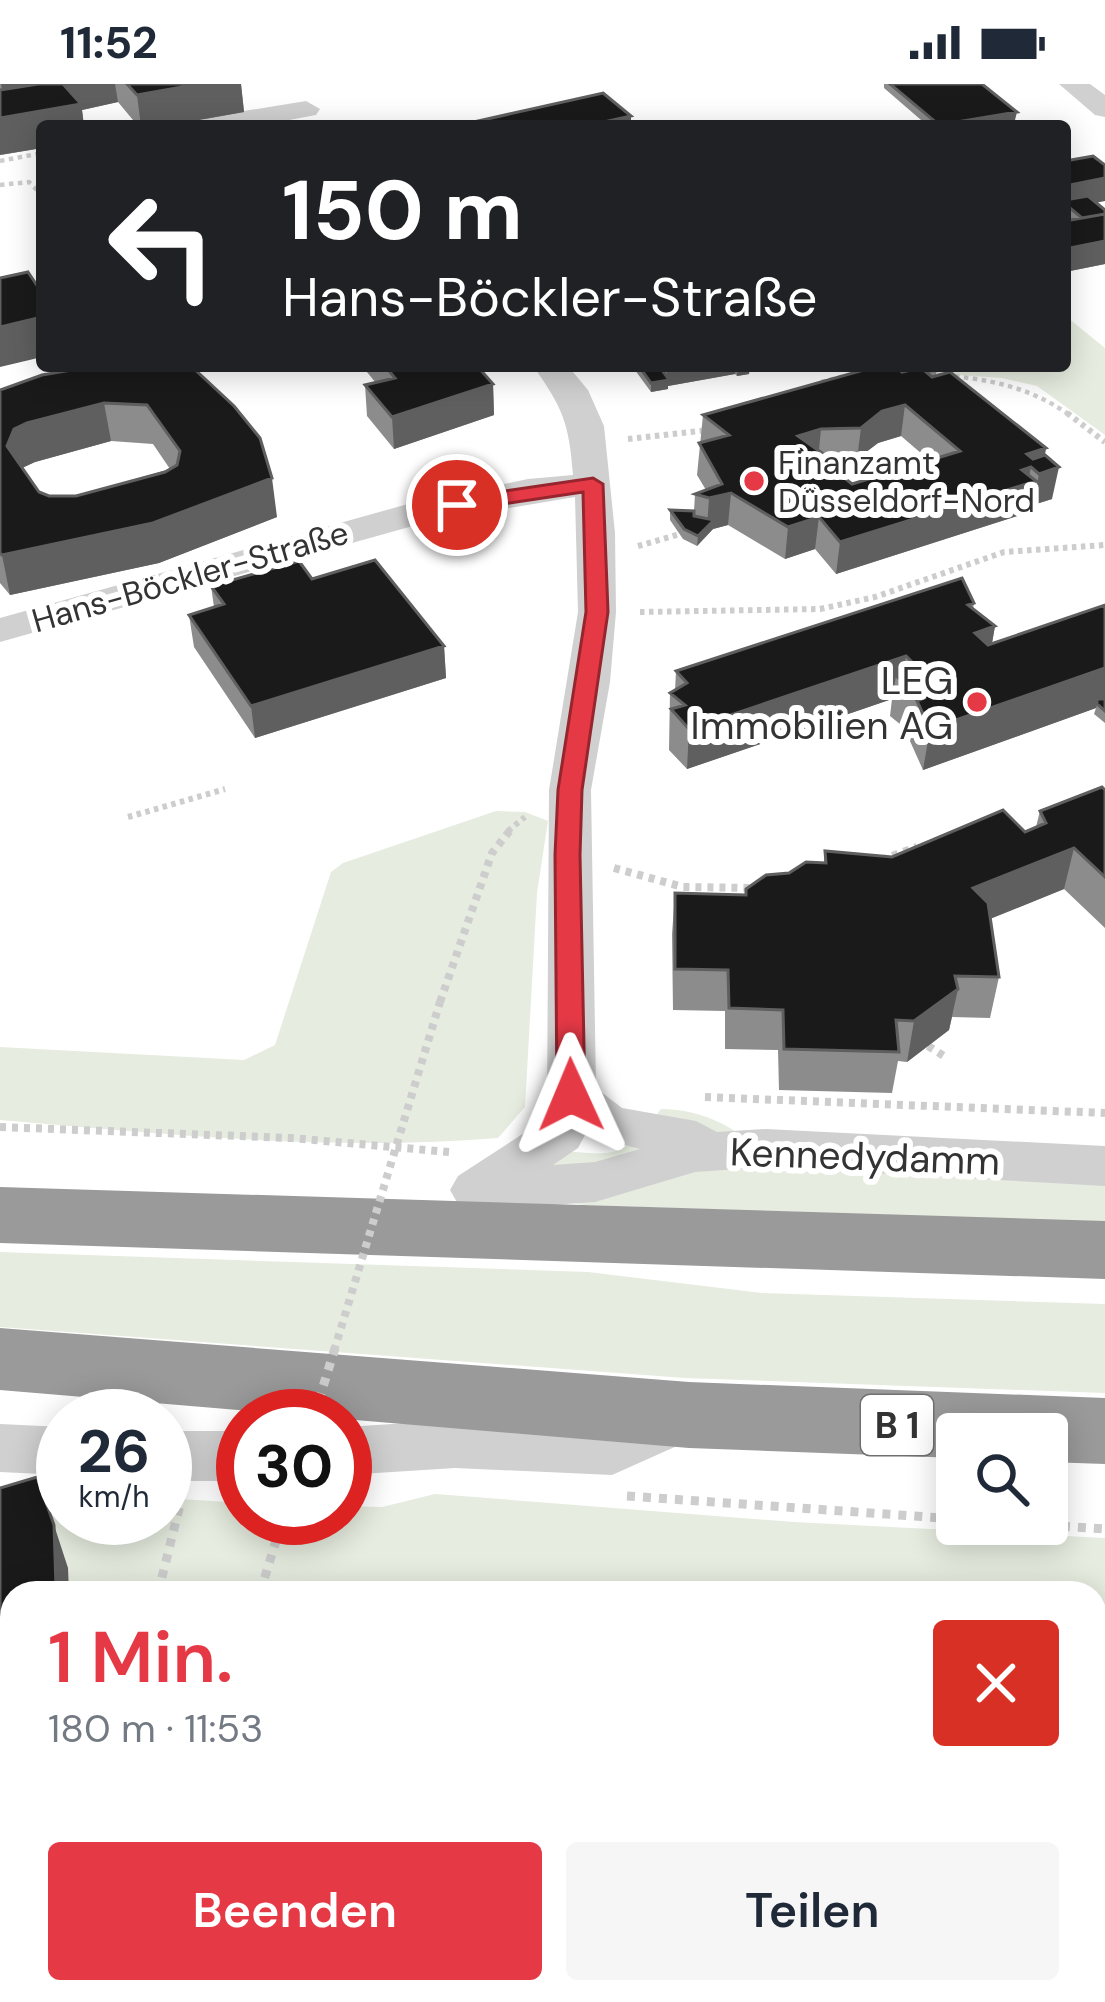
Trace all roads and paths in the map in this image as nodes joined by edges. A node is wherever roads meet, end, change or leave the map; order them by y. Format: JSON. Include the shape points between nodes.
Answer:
{"nodes":[{"id":1,"x":282,"y":84,"type":"edge"},
{"id":2,"x":1073,"y":84,"type":"edge"},
{"id":3,"x":1105,"y":109,"type":"edge"},
{"id":4,"x":314,"y":117,"type":"edge"},
{"id":5,"x":278,"y":120,"type":"edge"},
{"id":6,"x":36,"y":155,"type":"edge"},
{"id":7,"x":0,"y":161,"type":"edge"},
{"id":8,"x":0,"y":185,"type":"edge"},
{"id":9,"x":36,"y":189,"type":"edge"},
{"id":10,"x":555,"y":372,"type":"edge"},
{"id":11,"x":869,"y":372,"type":"edge"},
{"id":12,"x":910,"y":373,"type":"edge"},
{"id":13,"x":809,"y":387,"type":"edge"},
{"id":14,"x":725,"y":427,"type":"edge"},
{"id":15,"x":591,"y":441,"type":"junction"},
{"id":16,"x":1105,"y":442,"type":"edge"},
{"id":17,"x":593,"y":484,"type":"junction"},
{"id":18,"x":700,"y":529,"type":"edge"},
{"id":19,"x":1105,"y":545,"type":"edge"},
{"id":20,"x":596,"y":549,"type":"junction"},
{"id":21,"x":597,"y":612,"type":"junction"},
{"id":22,"x":0,"y":630,"type":"edge"},
{"id":23,"x":225,"y":789,"type":"dead end"},
{"id":24,"x":538,"y":808,"type":"dead end"},
{"id":25,"x":128,"y":817,"type":"dead end"},
{"id":26,"x":930,"y":843,"type":"edge"},
{"id":27,"x":568,"y":855,"type":"junction"},
{"id":28,"x":873,"y":871,"type":"edge"},
{"id":29,"x":754,"y":888,"type":"edge"},
{"id":30,"x":928,"y":1046,"type":"edge"},
{"id":31,"x":947,"y":1058,"type":"dead end"},
{"id":32,"x":571,"y":1095,"type":"junction"},
{"id":33,"x":766,"y":1148,"type":"junction"},
{"id":34,"x":1105,"y":1166,"type":"edge"},
{"id":35,"x":451,"y":1209,"type":"junction"},
{"id":36,"x":0,"y":1215,"type":"edge"},
{"id":37,"x":1105,"y":1250,"type":"edge"},
{"id":38,"x":0,"y":1359,"type":"edge"},
{"id":39,"x":322,"y":1389,"type":"edge"},
{"id":40,"x":688,"y":1415,"type":"junction"},
{"id":41,"x":1105,"y":1431,"type":"edge"},
{"id":42,"x":0,"y":1448,"type":"edge"},
{"id":43,"x":372,"y":1449,"type":"edge"},
{"id":44,"x":36,"y":1450,"type":"edge"},
{"id":45,"x":623,"y":1496,"type":"dead end"},
{"id":46,"x":936,"y":1518,"type":"edge"},
{"id":47,"x":1068,"y":1527,"type":"edge"},
{"id":48,"x":1105,"y":1529,"type":"edge"},
{"id":49,"x":165,"y":1545,"type":"edge"},
{"id":50,"x":275,"y":1545,"type":"edge"},
{"id":51,"x":160,"y":1581,"type":"edge"},
{"id":52,"x":264,"y":1581,"type":"edge"}],
"edges":[{"from":1,"to":4,"type":"street"},
{"from":2,"to":3,"type":"street"},
{"from":4,"to":5,"type":"street"},
{"from":6,"to":7,"type":"path"},
{"from":8,"to":9,"type":"path","via":[[29,182]]},
{"from":10,"to":15,"type":"street"},
{"from":11,"to":13,"type":"path"},
{"from":12,"to":16,"type":"path","via":[[1035,390]]},
{"from":14,"to":15,"type":"path"},
{"from":15,"to":17,"type":"street"},
{"from":17,"to":20,"type":"street"},
{"from":17,"to":22,"type":"street","name":"Hans-Böckler-Straße","via":[[421,512]]},
{"from":18,"to":20,"type":"path","via":[[629,549]]},
{"from":19,"to":21,"type":"path","via":[[1004,552],[820,609]]},
{"from":20,"to":21,"type":"street"},
{"from":21,"to":27,"type":"street"},
{"from":23,"to":25,"type":"path"},
{"from":24,"to":39,"type":"path","bridge":true,"via":[[492,853]]},
{"from":26,"to":28,"type":"path","via":[[882,859]]},
{"from":27,"to":29,"type":"path","via":[[683,887]]},
{"from":27,"to":32,"type":"street"},
{"from":30,"to":31,"type":"path"},
{"from":32,"to":33,"type":"street","via":[[628,1132]]},
{"from":32,"to":35,"type":"street","via":[[560,1135]]},
{"from":33,"to":34,"type":"street","name":"Kennedydamm"},
{"from":33,"to":35,"type":"street","name":"Kennedydamm","via":[[673,1157],[595,1182]]},
{"from":35,"to":36,"type":"highway","name":"Kennedydamm"},
{"from":35,"to":37,"type":"highway","name":"Kennedydamm"},
{"from":38,"to":40,"type":"highway","number":"B 1"},
{"from":40,"to":41,"type":"highway","number":"B 1"},
{"from":40,"to":43,"type":"street","via":[[612,1451]]},
{"from":42,"to":44,"type":"street"},
{"from":45,"to":46,"type":"path"},
{"from":47,"to":48,"type":"path"},
{"from":49,"to":51,"type":"path"},
{"from":50,"to":52,"type":"path"}]}
